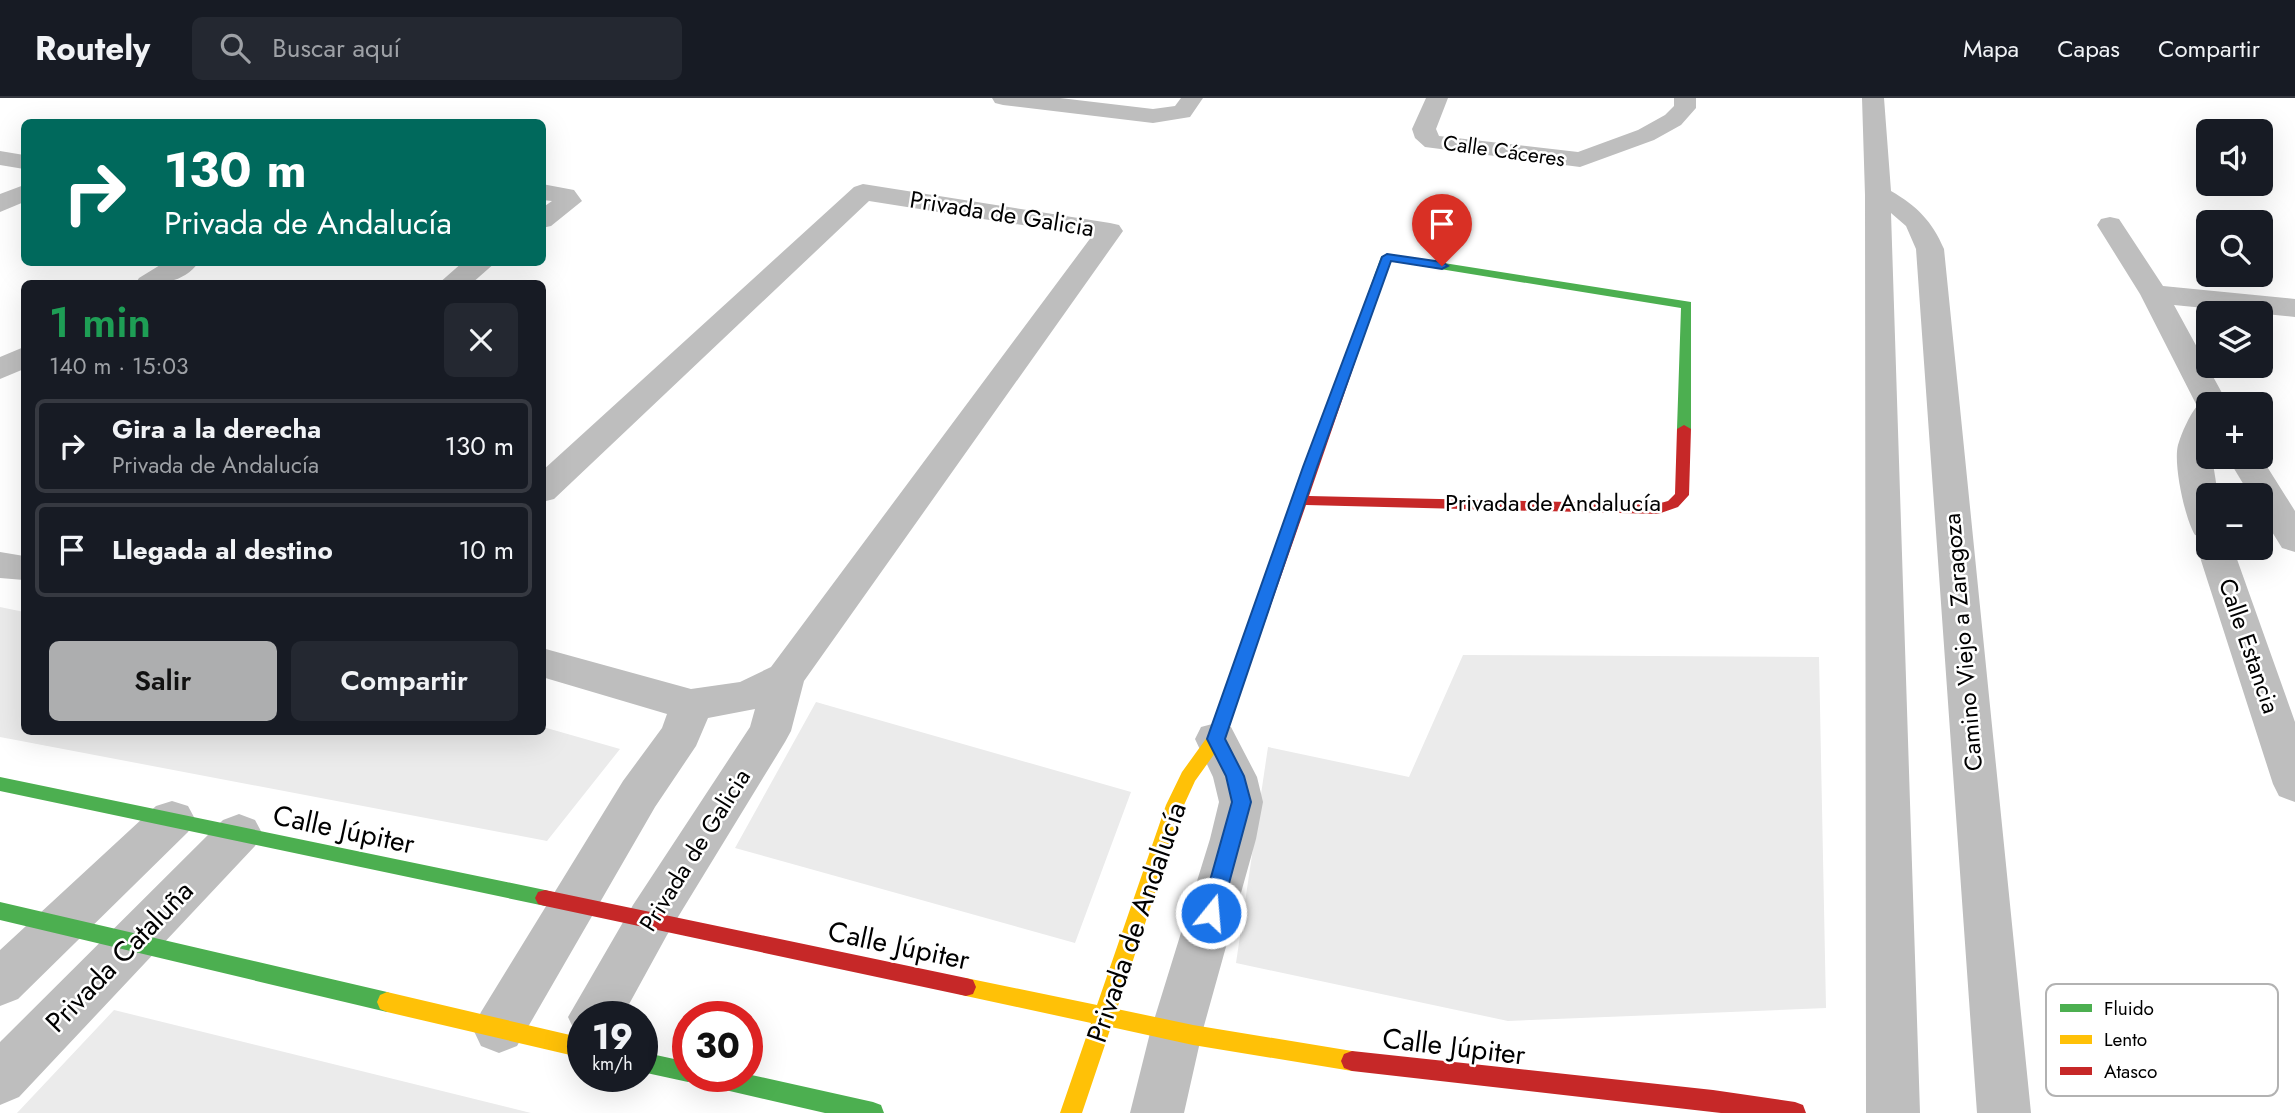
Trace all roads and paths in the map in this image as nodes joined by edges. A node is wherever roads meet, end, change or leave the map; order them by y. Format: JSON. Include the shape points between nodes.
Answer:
{"nodes":[{"id":1,"x":1003,"y":98,"type":"edge"},
{"id":2,"x":1192,"y":98,"type":"edge"},
{"id":3,"x":1437,"y":98,"type":"edge"},
{"id":4,"x":1685,"y":98,"type":"edge"},
{"id":5,"x":1873,"y":98,"type":"edge"},
{"id":6,"x":0,"y":158,"type":"edge"},
{"id":7,"x":21,"y":162,"type":"edge"},
{"id":8,"x":546,"y":193,"type":"edge"},
{"id":9,"x":21,"y":194,"type":"edge"},
{"id":10,"x":1878,"y":195,"type":"junction"},
{"id":11,"x":0,"y":204,"type":"edge"},
{"id":12,"x":546,"y":217,"type":"edge"},
{"id":13,"x":2110,"y":225,"type":"dead end"},
{"id":14,"x":178,"y":266,"type":"edge"},
{"id":15,"x":477,"y":266,"type":"edge"},
{"id":16,"x":156,"y":280,"type":"edge"},
{"id":17,"x":457,"y":280,"type":"edge"},
{"id":18,"x":2154,"y":294,"type":"junction"},
{"id":19,"x":2295,"y":309,"type":"edge"},
{"id":20,"x":21,"y":358,"type":"edge"},
{"id":21,"x":0,"y":370,"type":"edge"},
{"id":22,"x":2206,"y":392,"type":"edge"},
{"id":23,"x":2196,"y":442,"type":"edge"},
{"id":24,"x":2251,"y":469,"type":"edge"},
{"id":25,"x":2197,"y":483,"type":"edge"},
{"id":26,"x":546,"y":487,"type":"edge"},
{"id":27,"x":1299,"y":500,"type":"junction"},
{"id":28,"x":2295,"y":540,"type":"edge"},
{"id":29,"x":2220,"y":560,"type":"edge"},
{"id":30,"x":0,"y":565,"type":"edge"},
{"id":31,"x":21,"y":568,"type":"edge"},
{"id":32,"x":546,"y":663,"type":"edge"},
{"id":33,"x":785,"y":678,"type":"junction"},
{"id":34,"x":691,"y":705,"type":"junction"},
{"id":35,"x":1216,"y":739,"type":"junction"},
{"id":36,"x":0,"y":784,"type":"edge"},
{"id":37,"x":2295,"y":784,"type":"edge"},
{"id":38,"x":172,"y":820,"type":"junction"},
{"id":39,"x":239,"y":834,"type":"junction"},
{"id":40,"x":576,"y":904,"type":"junction"},
{"id":41,"x":0,"y":911,"type":"edge"},
{"id":42,"x":650,"y":920,"type":"junction"},
{"id":43,"x":60,"y":926,"type":"junction"},
{"id":44,"x":132,"y":943,"type":"junction"},
{"id":45,"x":0,"y":983,"type":"edge"},
{"id":46,"x":604,"y":1001,"type":"edge"},
{"id":47,"x":1102,"y":1015,"type":"junction"},
{"id":48,"x":499,"y":1029,"type":"junction"},
{"id":49,"x":1176,"y":1033,"type":"junction"},
{"id":50,"x":567,"y":1035,"type":"edge"},
{"id":51,"x":0,"y":1079,"type":"edge"},
{"id":52,"x":763,"y":1088,"type":"edge"},
{"id":53,"x":873,"y":1113,"type":"edge"},
{"id":54,"x":1071,"y":1113,"type":"edge"},
{"id":55,"x":1157,"y":1113,"type":"edge"},
{"id":56,"x":1795,"y":1113,"type":"edge"},
{"id":57,"x":1894,"y":1113,"type":"edge"},
{"id":58,"x":2004,"y":1113,"type":"edge"}],
"edges":[{"from":1,"to":2,"type":"street","via":[[1153,116],[1182,112]]},
{"from":3,"to":4,"type":"street","name":"Calle Cáceres","via":[[1424,129],[1433,142],[1580,160],[1673,120],[1685,108]]},
{"from":5,"to":10,"type":"street"},
{"from":6,"to":7,"type":"street"},
{"from":8,"to":12,"type":"street","via":[[565,195],[569,201]]},
{"from":9,"to":11,"type":"street"},
{"from":10,"to":57,"type":"street"},
{"from":10,"to":58,"type":"street","name":"Camino Viejo a Zaragoza","via":[[1908,212],[1921,226],[1930,249]]},
{"from":13,"to":18,"type":"street"},
{"from":14,"to":16,"type":"street"},
{"from":15,"to":17,"type":"street"},
{"from":18,"to":19,"type":"street"},
{"from":18,"to":22,"type":"street"},
{"from":20,"to":21,"type":"street"},
{"from":23,"to":25,"type":"street"},
{"from":24,"to":28,"type":"street"},
{"from":26,"to":33,"type":"street","name":"Privada de Galicia","via":[[863,192],[1110,231]]},
{"from":27,"to":27,"type":"street","name":"Privada de Andalucía","via":[[1387,257],[1687,305],[1682,495],[1673,504],[1658,509]]},
{"from":27,"to":35,"type":"street","name":"Privada de Andalucía"},
{"from":29,"to":37,"type":"street","name":"Calle Estancia"},
{"from":30,"to":31,"type":"street"},
{"from":32,"to":34,"type":"street","name":"Privada de Galicia"},
{"from":33,"to":34,"type":"street","name":"Privada de Galicia","via":[[747,696]]},
{"from":33,"to":42,"type":"street","name":"Privada de Galicia","via":[[770,731]]},
{"from":34,"to":40,"type":"street","via":[[681,734],[639,794]]},
{"from":35,"to":47,"type":"street","name":"Privada de Andalucía","via":[[1188,777],[1175,805]]},
{"from":35,"to":49,"type":"street","via":[[1235,776],[1241,802]]},
{"from":36,"to":38,"type":"street","name":"Calle Júpiter"},
{"from":38,"to":39,"type":"street","name":"Calle Júpiter"},
{"from":38,"to":43,"type":"street"},
{"from":39,"to":40,"type":"street","name":"Calle Júpiter"},
{"from":39,"to":44,"type":"street","name":"Privada Cataluña"},
{"from":40,"to":42,"type":"street","name":"Calle Júpiter"},
{"from":40,"to":48,"type":"street"},
{"from":41,"to":43,"type":"street"},
{"from":42,"to":46,"type":"street","name":"Privada de Galicia"},
{"from":42,"to":47,"type":"street","name":"Calle Júpiter"},
{"from":43,"to":44,"type":"street"},
{"from":43,"to":45,"type":"street"},
{"from":44,"to":48,"type":"street"},
{"from":44,"to":51,"type":"street","name":"Privada Cataluña"},
{"from":47,"to":49,"type":"street","name":"Calle Júpiter"},
{"from":47,"to":54,"type":"street","name":"Privada de Andalucía"},
{"from":48,"to":50,"type":"street"},
{"from":49,"to":55,"type":"street"},
{"from":49,"to":56,"type":"street","name":"Calle Júpiter","via":[[1441,1073]]},
{"from":52,"to":53,"type":"street"}]}
